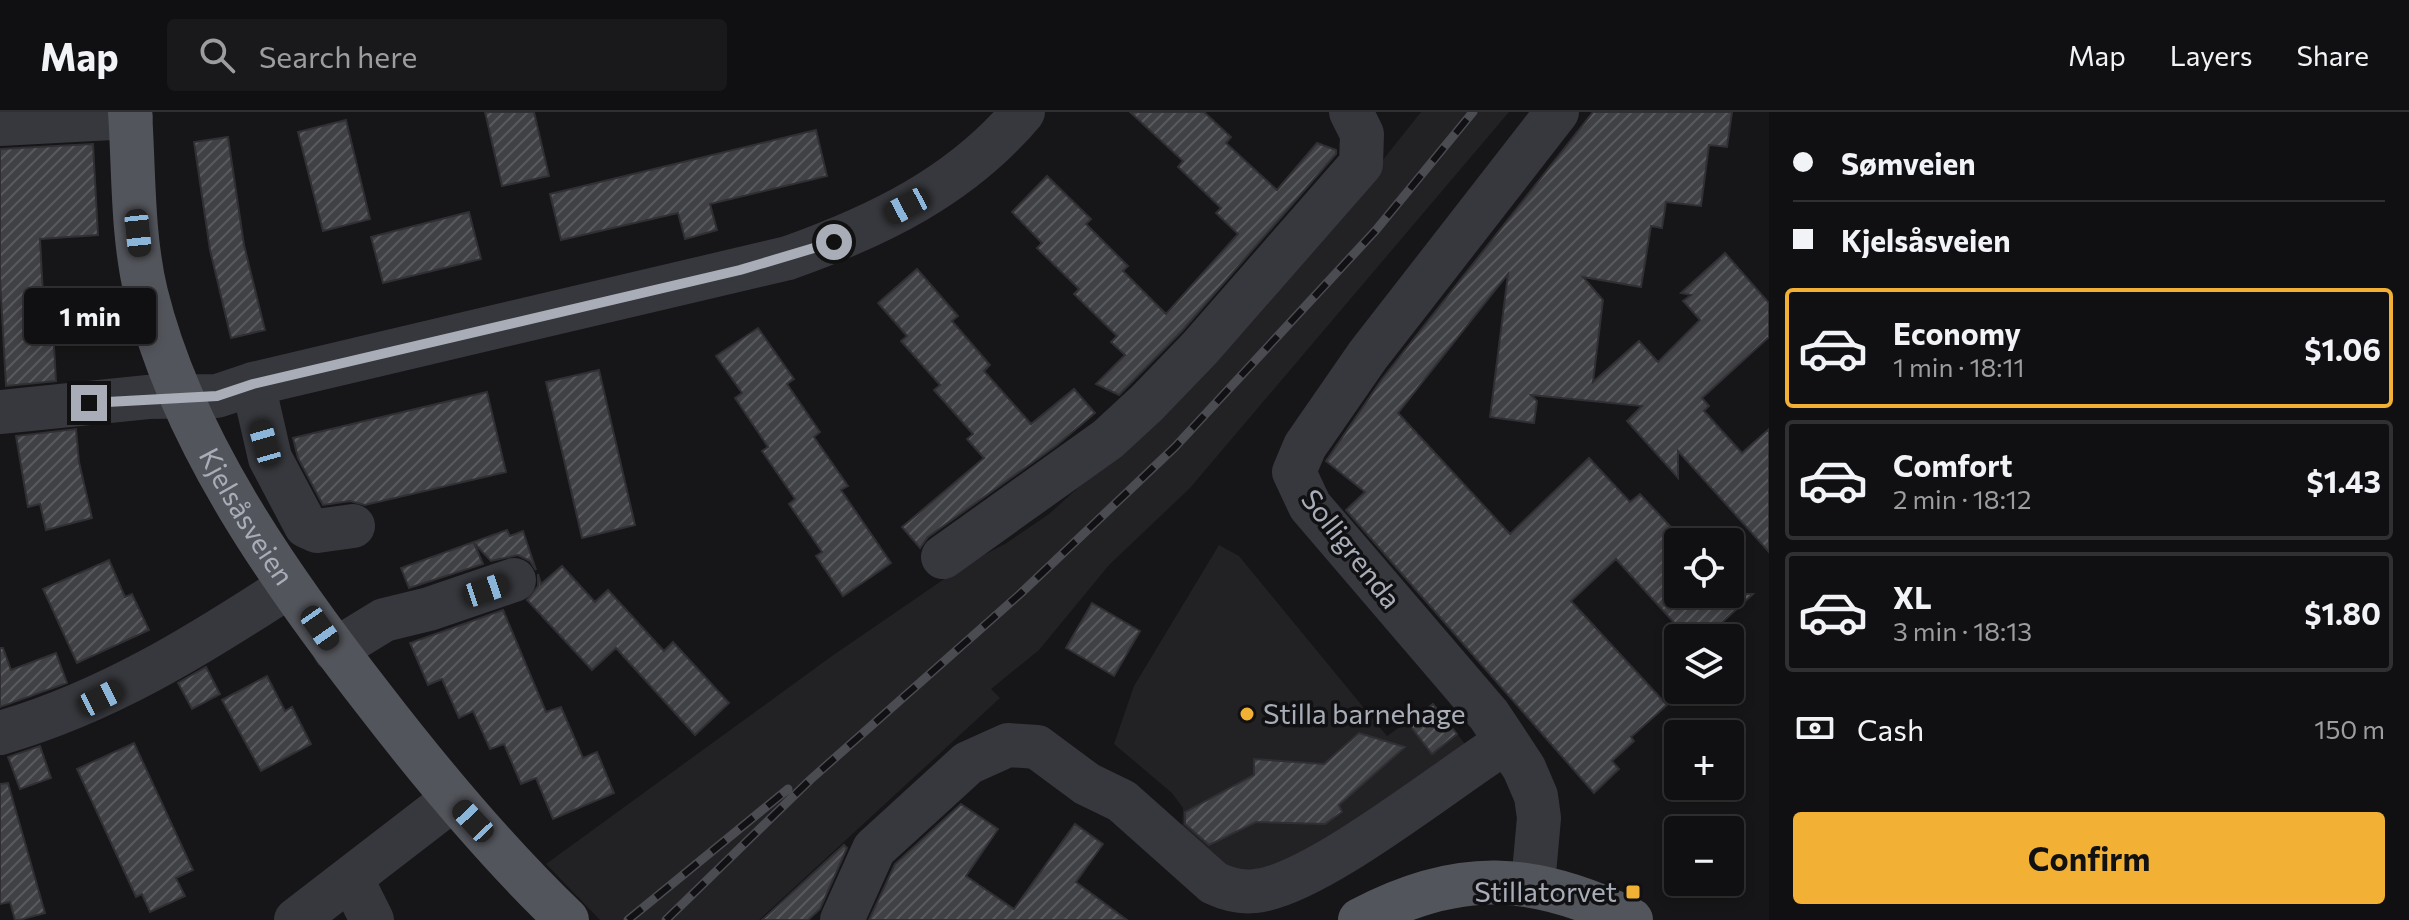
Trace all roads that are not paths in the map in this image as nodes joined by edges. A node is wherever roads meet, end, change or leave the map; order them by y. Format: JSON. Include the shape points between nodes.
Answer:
{"nodes":[{"id":1,"x":1023,"y":112,"type":"edge"},
{"id":2,"x":1351,"y":112,"type":"edge"},
{"id":3,"x":1557,"y":112,"type":"edge"},
{"id":4,"x":130,"y":114,"type":"edge"},
{"id":5,"x":0,"y":124,"type":"edge"},
{"id":6,"x":253,"y":384,"type":"junction"},
{"id":7,"x":185,"y":398,"type":"junction"},
{"id":8,"x":0,"y":412,"type":"edge"},
{"id":9,"x":353,"y":526,"type":"dead end"},
{"id":10,"x":943,"y":557,"type":"dead end"},
{"id":11,"x":514,"y":580,"type":"dead end"},
{"id":12,"x":289,"y":586,"type":"junction"},
{"id":13,"x":335,"y":650,"type":"junction"},
{"id":14,"x":0,"y":733,"type":"edge"},
{"id":15,"x":1506,"y":742,"type":"junction"},
{"id":16,"x":453,"y":799,"type":"junction"},
{"id":17,"x":351,"y":878,"type":"junction"},
{"id":18,"x":1533,"y":884,"type":"junction"},
{"id":19,"x":296,"y":920,"type":"edge"},
{"id":20,"x":372,"y":920,"type":"edge"},
{"id":21,"x":567,"y":920,"type":"edge"},
{"id":22,"x":842,"y":920,"type":"edge"},
{"id":23,"x":1360,"y":920,"type":"edge"},
{"id":24,"x":1631,"y":920,"type":"edge"}],
"edges":[{"from":1,"to":6,"type":"street","via":[[1000,140],[941,186],[823,246],[511,326]]},
{"from":2,"to":10,"type":"street","via":[[1362,134],[1361,164],[1200,348],[1108,439]]},
{"from":3,"to":15,"type":"street","name":"Solligrenda","via":[[1368,355],[1305,446],[1294,472],[1310,506],[1489,715]]},
{"from":4,"to":5,"type":"street"},
{"from":4,"to":7,"type":"main road","name":"Kjelsåsveien","via":[[146,292]]},
{"from":6,"to":7,"type":"street","via":[[217,396]]},
{"from":6,"to":9,"type":"street","via":[[270,458],[306,526],[317,531]]},
{"from":7,"to":8,"type":"street"},
{"from":7,"to":12,"type":"main road","name":"Kjelsåsveien","via":[[216,463]]},
{"from":11,"to":13,"type":"street","via":[[384,620]]},
{"from":12,"to":13,"type":"main road","name":"Kjelsåsveien"},
{"from":12,"to":14,"type":"street","via":[[208,640],[101,698]]},
{"from":13,"to":16,"type":"main road","name":"Kjelsåsveien"},
{"from":15,"to":18,"type":"street","name":"Solligrenda","via":[[1536,796],[1539,832]]},
{"from":15,"to":22,"type":"street","via":[[1336,856],[1296,878],[1256,891],[1232,891],[1214,883],[1122,801],[1087,784],[1037,747],[1008,745],[968,763],[874,849]]},
{"from":16,"to":17,"type":"street"},
{"from":16,"to":21,"type":"main road","name":"Kjelsåsveien"},
{"from":17,"to":19,"type":"street"},
{"from":17,"to":20,"type":"street"},
{"from":18,"to":23,"type":"main road","via":[[1457,885]]},
{"from":18,"to":24,"type":"main road","via":[[1580,897]]}]}
